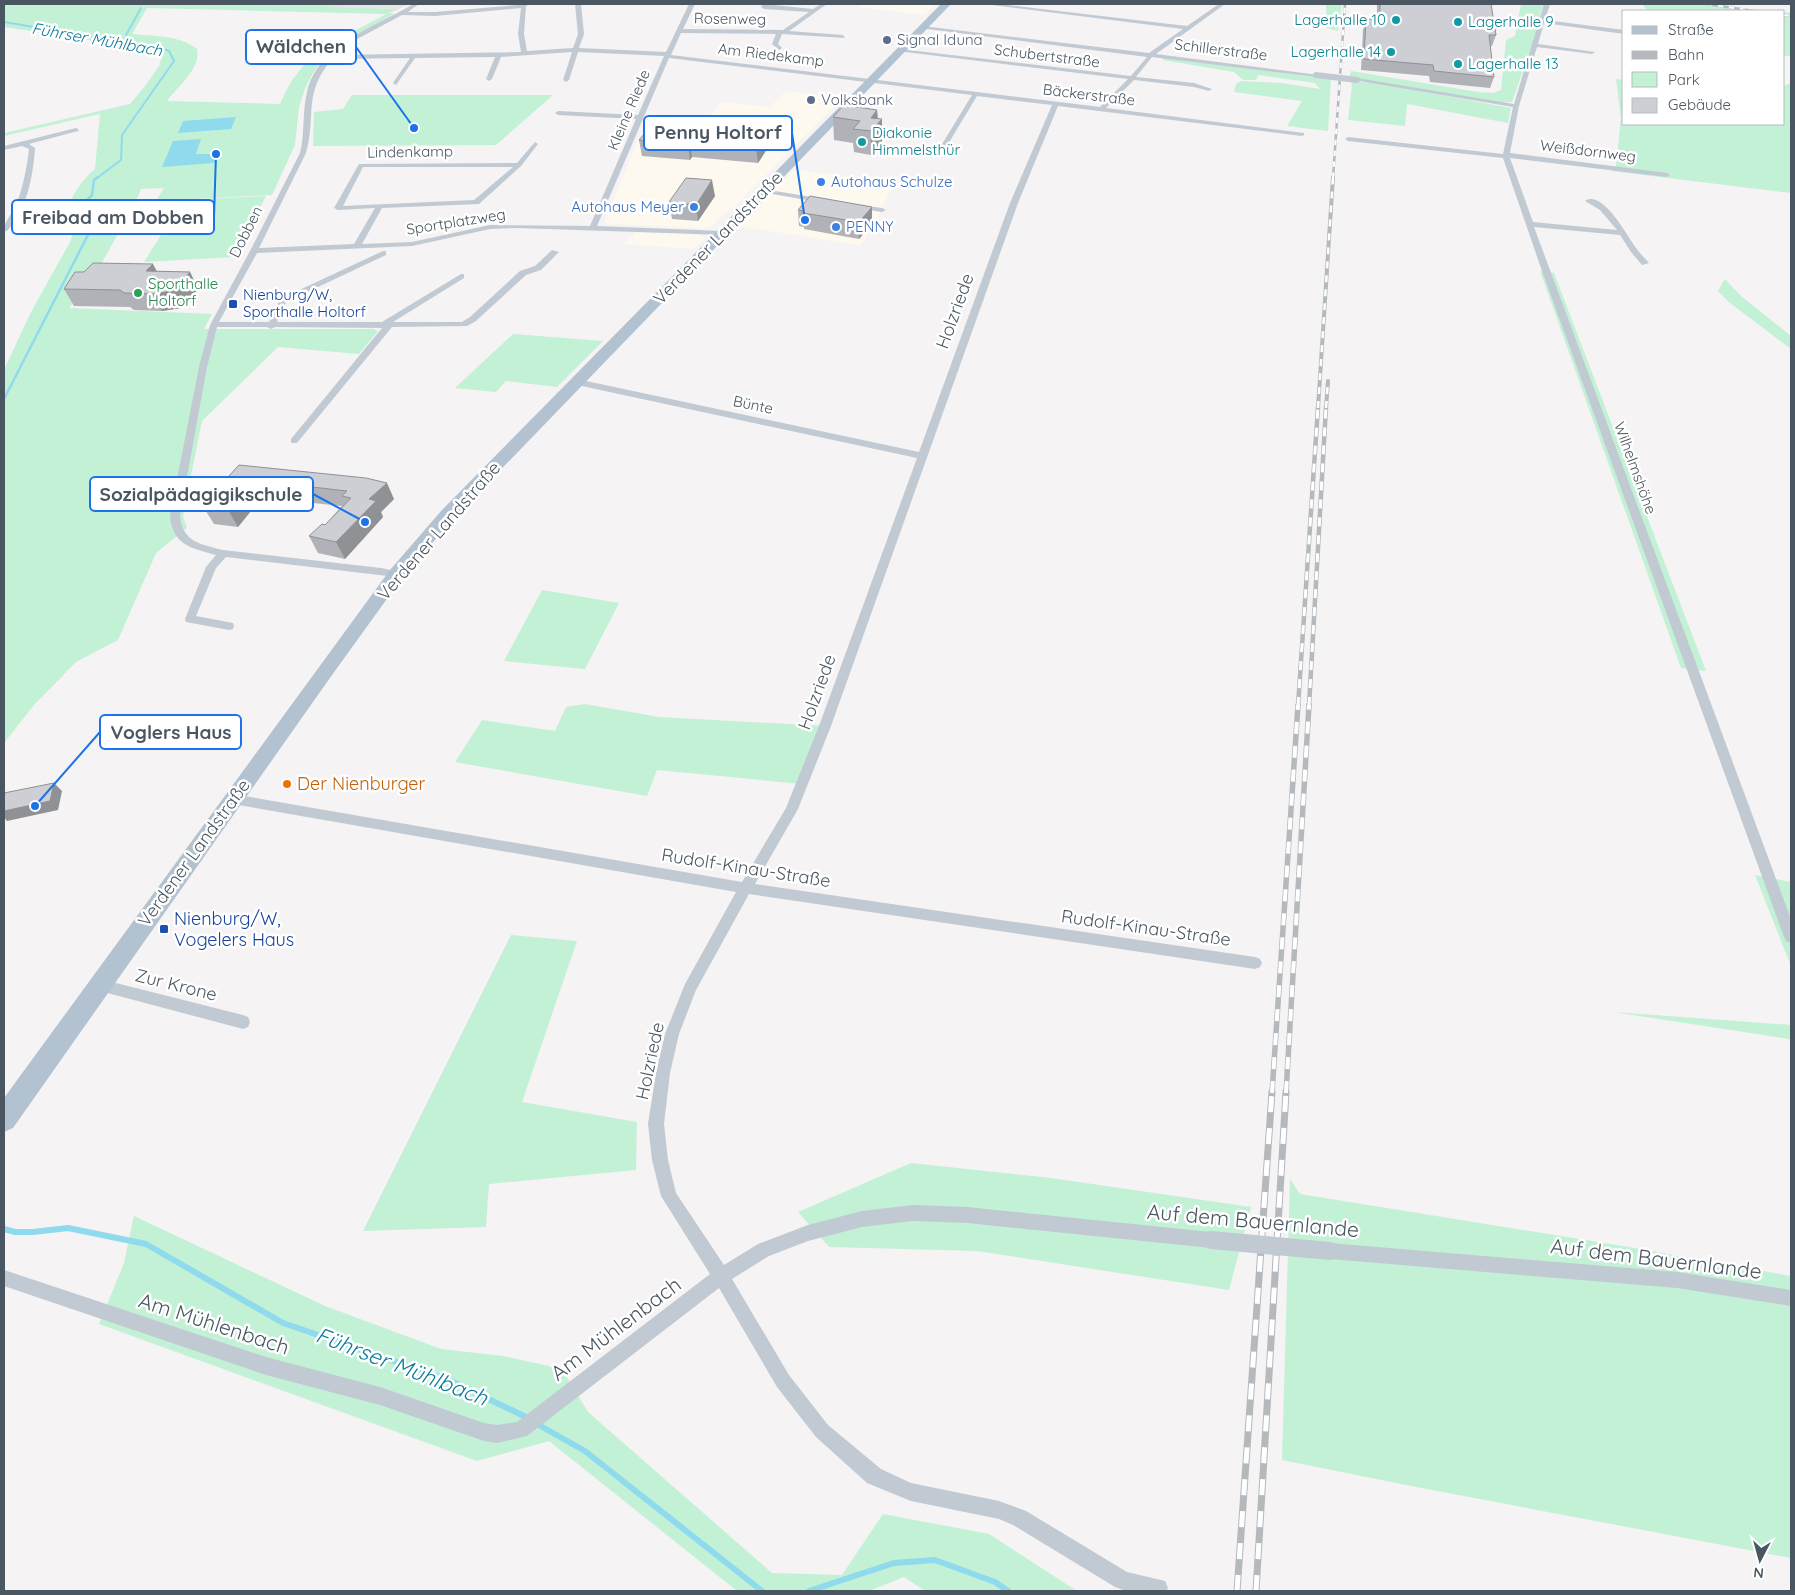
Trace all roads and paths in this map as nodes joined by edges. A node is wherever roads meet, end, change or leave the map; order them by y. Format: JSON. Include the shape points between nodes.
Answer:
{"nodes":[{"id":1,"x":416,"y":4,"type":"edge"},
{"id":2,"x":527,"y":4,"type":"edge"},
{"id":3,"x":578,"y":4,"type":"edge"},
{"id":4,"x":692,"y":4,"type":"edge"},
{"id":5,"x":766,"y":4,"type":"edge"},
{"id":6,"x":824,"y":4,"type":"edge"},
{"id":7,"x":946,"y":4,"type":"edge"},
{"id":8,"x":987,"y":4,"type":"edge"},
{"id":9,"x":1222,"y":4,"type":"edge"},
{"id":10,"x":1546,"y":4,"type":"edge"},
{"id":11,"x":520,"y":6,"type":"junction"},
{"id":12,"x":814,"y":11,"type":"junction"},
{"id":13,"x":401,"y":13,"type":"junction"},
{"id":14,"x":1542,"y":21,"type":"junction"},
{"id":15,"x":922,"y":28,"type":"junction"},
{"id":16,"x":1188,"y":28,"type":"junction"},
{"id":17,"x":680,"y":31,"type":"junction"},
{"id":18,"x":782,"y":32,"type":"junction"},
{"id":19,"x":1622,"y":32,"type":"edge"},
{"id":20,"x":843,"y":37,"type":"dead end"},
{"id":21,"x":1535,"y":45,"type":"junction"},
{"id":22,"x":779,"y":48,"type":"dead end"},
{"id":23,"x":576,"y":50,"type":"junction"},
{"id":24,"x":900,"y":51,"type":"junction"},
{"id":25,"x":1592,"y":52,"type":"dead end"},
{"id":26,"x":524,"y":54,"type":"junction"},
{"id":27,"x":1150,"y":54,"type":"junction"},
{"id":28,"x":499,"y":55,"type":"junction"},
{"id":29,"x":667,"y":55,"type":"junction"},
{"id":30,"x":331,"y":57,"type":"junction"},
{"id":31,"x":413,"y":57,"type":"junction"},
{"id":32,"x":1132,"y":78,"type":"junction"},
{"id":33,"x":488,"y":79,"type":"dead end"},
{"id":34,"x":566,"y":80,"type":"dead end"},
{"id":35,"x":872,"y":80,"type":"junction"},
{"id":36,"x":396,"y":83,"type":"dead end"},
{"id":37,"x":1209,"y":89,"type":"dead end"},
{"id":38,"x":976,"y":93,"type":"junction"},
{"id":39,"x":1056,"y":103,"type":"junction"},
{"id":40,"x":1516,"y":106,"type":"junction"},
{"id":41,"x":1102,"y":109,"type":"junction"},
{"id":42,"x":558,"y":113,"type":"dead end"},
{"id":43,"x":640,"y":117,"type":"junction"},
{"id":44,"x":76,"y":130,"type":"dead end"},
{"id":45,"x":1302,"y":134,"type":"dead end"},
{"id":46,"x":1348,"y":140,"type":"dead end"},
{"id":47,"x":23,"y":144,"type":"junction"},
{"id":48,"x":534,"y":144,"type":"dead end"},
{"id":49,"x":4,"y":148,"type":"edge"},
{"id":50,"x":938,"y":154,"type":"dead end"},
{"id":51,"x":1506,"y":155,"type":"junction"},
{"id":52,"x":519,"y":165,"type":"junction"},
{"id":53,"x":1667,"y":175,"type":"dead end"},
{"id":54,"x":762,"y":191,"type":"junction"},
{"id":55,"x":1589,"y":201,"type":"dead end"},
{"id":56,"x":834,"y":202,"type":"edge"},
{"id":57,"x":844,"y":204,"type":"edge"},
{"id":58,"x":380,"y":206,"type":"junction"},
{"id":59,"x":882,"y":210,"type":"dead end"},
{"id":60,"x":1530,"y":224,"type":"junction"},
{"id":61,"x":593,"y":227,"type":"junction"},
{"id":62,"x":4,"y":229,"type":"edge"},
{"id":63,"x":722,"y":233,"type":"junction"},
{"id":64,"x":1623,"y":233,"type":"junction"},
{"id":65,"x":357,"y":246,"type":"junction"},
{"id":66,"x":254,"y":252,"type":"junction"},
{"id":67,"x":555,"y":252,"type":"dead end"},
{"id":68,"x":383,"y":253,"type":"dead end"},
{"id":69,"x":1645,"y":263,"type":"dead end"},
{"id":70,"x":461,"y":276,"type":"dead end"},
{"id":71,"x":214,"y":326,"type":"junction"},
{"id":72,"x":385,"y":326,"type":"junction"},
{"id":73,"x":271,"y":327,"type":"junction"},
{"id":74,"x":577,"y":382,"type":"junction"},
{"id":75,"x":294,"y":441,"type":"dead end"},
{"id":76,"x":923,"y":456,"type":"junction"},
{"id":77,"x":223,"y":553,"type":"junction"},
{"id":78,"x":396,"y":574,"type":"junction"},
{"id":79,"x":229,"y":626,"type":"dead end"},
{"id":80,"x":233,"y":799,"type":"junction"},
{"id":81,"x":745,"y":888,"type":"junction"},
{"id":82,"x":1791,"y":937,"type":"edge"},
{"id":83,"x":1255,"y":963,"type":"dead end"},
{"id":84,"x":100,"y":985,"type":"junction"},
{"id":85,"x":243,"y":1022,"type":"dead end"},
{"id":86,"x":4,"y":1119,"type":"edge"},
{"id":87,"x":721,"y":1276,"type":"junction"},
{"id":88,"x":4,"y":1278,"type":"edge"},
{"id":89,"x":1791,"y":1298,"type":"edge"},
{"id":90,"x":1158,"y":1588,"type":"dead end"}],
"edges":[{"from":1,"to":13,"type":"street","name":"Dobben"},
{"from":2,"to":11,"type":"street"},
{"from":3,"to":23,"type":"street","via":[[581,34]]},
{"from":4,"to":17,"type":"street","name":"Kleine Riede"},
{"from":5,"to":12,"type":"street","via":[[764,7]]},
{"from":6,"to":12,"type":"street","name":"Rosenweg"},
{"from":7,"to":15,"type":"main road","name":"Verdener Landstraße"},
{"from":8,"to":16,"type":"street"},
{"from":9,"to":16,"type":"street"},
{"from":10,"to":14,"type":"street"},
{"from":11,"to":13,"type":"street","via":[[435,14]]},
{"from":11,"to":26,"type":"street","via":[[524,8]]},
{"from":12,"to":18,"type":"street","name":"Rosenweg"},
{"from":13,"to":30,"type":"street","name":"Dobben","via":[[348,43]]},
{"from":14,"to":19,"type":"street"},
{"from":14,"to":21,"type":"street"},
{"from":15,"to":24,"type":"main road","name":"Verdener Landstraße"},
{"from":15,"to":27,"type":"street","name":"Schillerstraße"},
{"from":16,"to":27,"type":"street"},
{"from":17,"to":18,"type":"street","name":"Rosenweg"},
{"from":17,"to":29,"type":"street","name":"Kleine Riede"},
{"from":18,"to":20,"type":"street","name":"Rosenweg"},
{"from":18,"to":22,"type":"street","name":"Rosenweg","via":[[775,44]]},
{"from":21,"to":25,"type":"street"},
{"from":21,"to":40,"type":"street"},
{"from":23,"to":26,"type":"street","name":"Am Riedekamp"},
{"from":23,"to":29,"type":"street","name":"Am Riedekamp"},
{"from":23,"to":34,"type":"street"},
{"from":24,"to":32,"type":"street","name":"Schubertstraße"},
{"from":24,"to":35,"type":"main road","name":"Verdener Landstraße"},
{"from":26,"to":28,"type":"street","name":"Am Riedekamp"},
{"from":27,"to":32,"type":"street"},
{"from":27,"to":40,"type":"street","name":"Schillerstraße","bridge":true,"via":[[1357,80]]},
{"from":28,"to":31,"type":"street","name":"Am Riedekamp"},
{"from":28,"to":33,"type":"street"},
{"from":29,"to":35,"type":"street","name":"Am Riedekamp"},
{"from":29,"to":43,"type":"street","name":"Kleine Riede"},
{"from":30,"to":31,"type":"street","name":"Am Riedekamp"},
{"from":30,"to":66,"type":"street","name":"Dobben","via":[[312,85],[303,153]]},
{"from":31,"to":36,"type":"street"},
{"from":32,"to":37,"type":"street","name":"Schubertstraße"},
{"from":32,"to":41,"type":"street"},
{"from":35,"to":38,"type":"street","name":"Bäckerstraße"},
{"from":35,"to":54,"type":"main road","name":"Verdener Landstraße"},
{"from":38,"to":39,"type":"street","name":"Bäckerstraße"},
{"from":38,"to":50,"type":"street"},
{"from":39,"to":41,"type":"street","name":"Bäckerstraße"},
{"from":39,"to":76,"type":"street","name":"Holzriede","via":[[1014,204]]},
{"from":40,"to":51,"type":"street"},
{"from":41,"to":45,"type":"street","name":"Bäckerstraße"},
{"from":42,"to":43,"type":"street"},
{"from":43,"to":61,"type":"street","name":"Kleine Riede"},
{"from":44,"to":47,"type":"street"},
{"from":46,"to":51,"type":"street","name":"Weißdornweg"},
{"from":47,"to":49,"type":"street"},
{"from":47,"to":62,"type":"street","via":[[32,148],[31,167],[20,209]]},
{"from":48,"to":52,"type":"street","name":"Lindenkamp"},
{"from":51,"to":53,"type":"street","name":"Weißdornweg"},
{"from":51,"to":60,"type":"street","name":"Wilhelmshöhe"},
{"from":52,"to":58,"type":"street","name":"Lindenkamp","via":[[476,202]]},
{"from":52,"to":58,"type":"street","name":"Lindenkamp","via":[[361,165],[338,208]]},
{"from":54,"to":56,"type":"street"},
{"from":54,"to":63,"type":"main road","name":"Verdener Landstraße"},
{"from":55,"to":64,"type":"street","via":[[1603,208]]},
{"from":57,"to":59,"type":"street"},
{"from":58,"to":65,"type":"street"},
{"from":60,"to":64,"type":"street"},
{"from":60,"to":82,"type":"street","name":"Wilhelmshöhe"},
{"from":61,"to":63,"type":"street","name":"Sportplatzweg"},
{"from":61,"to":65,"type":"street","name":"Sportplatzweg","via":[[490,227],[412,244]]},
{"from":63,"to":74,"type":"main road","name":"Verdener Landstraße"},
{"from":64,"to":69,"type":"street","via":[[1637,257]]},
{"from":65,"to":66,"type":"street","name":"Sportplatzweg"},
{"from":66,"to":71,"type":"street","name":"Dobben"},
{"from":67,"to":72,"type":"street","via":[[538,268],[523,273],[473,320],[464,324]]},
{"from":68,"to":73,"type":"street","via":[[283,301]]},
{"from":70,"to":72,"type":"street"},
{"from":71,"to":73,"type":"street"},
{"from":71,"to":77,"type":"street","name":"Dobben","via":[[174,515],[176,528],[183,538],[195,546]]},
{"from":72,"to":73,"type":"street"},
{"from":72,"to":75,"type":"street"},
{"from":74,"to":76,"type":"street","name":"Bünte"},
{"from":74,"to":78,"type":"main road","name":"Verdener Landstraße","via":[[448,514]]},
{"from":76,"to":81,"type":"street","name":"Holzriede","via":[[792,809]]},
{"from":77,"to":78,"type":"street","name":"Dobben"},
{"from":77,"to":79,"type":"street","via":[[211,568],[190,619]]},
{"from":78,"to":80,"type":"main road","name":"Verdener Landstraße"},
{"from":80,"to":81,"type":"street","name":"Rudolf-Kinau-Straße"},
{"from":80,"to":84,"type":"main road","name":"Verdener Landstraße"},
{"from":81,"to":83,"type":"street","name":"Rudolf-Kinau-Straße"},
{"from":81,"to":87,"type":"street","name":"Holzriede","via":[[690,988],[672,1034],[656,1124],[669,1196]]},
{"from":84,"to":85,"type":"street","name":"Zur Krone"},
{"from":84,"to":86,"type":"main road","name":"Verdener Landstraße"},
{"from":87,"to":88,"type":"street","name":"Am Mühlenbach","via":[[521,1430],[497,1434],[380,1396],[266,1366]]},
{"from":87,"to":89,"type":"street","name":"Auf dem Bauernlande","bridge":true,"via":[[764,1250],[808,1233],[862,1219],[913,1212],[967,1214],[1211,1240],[1677,1280]]},
{"from":87,"to":90,"type":"street","via":[[792,1392],[822,1431],[874,1476],[911,1492],[999,1510],[1019,1518],[1122,1580]]}]}
